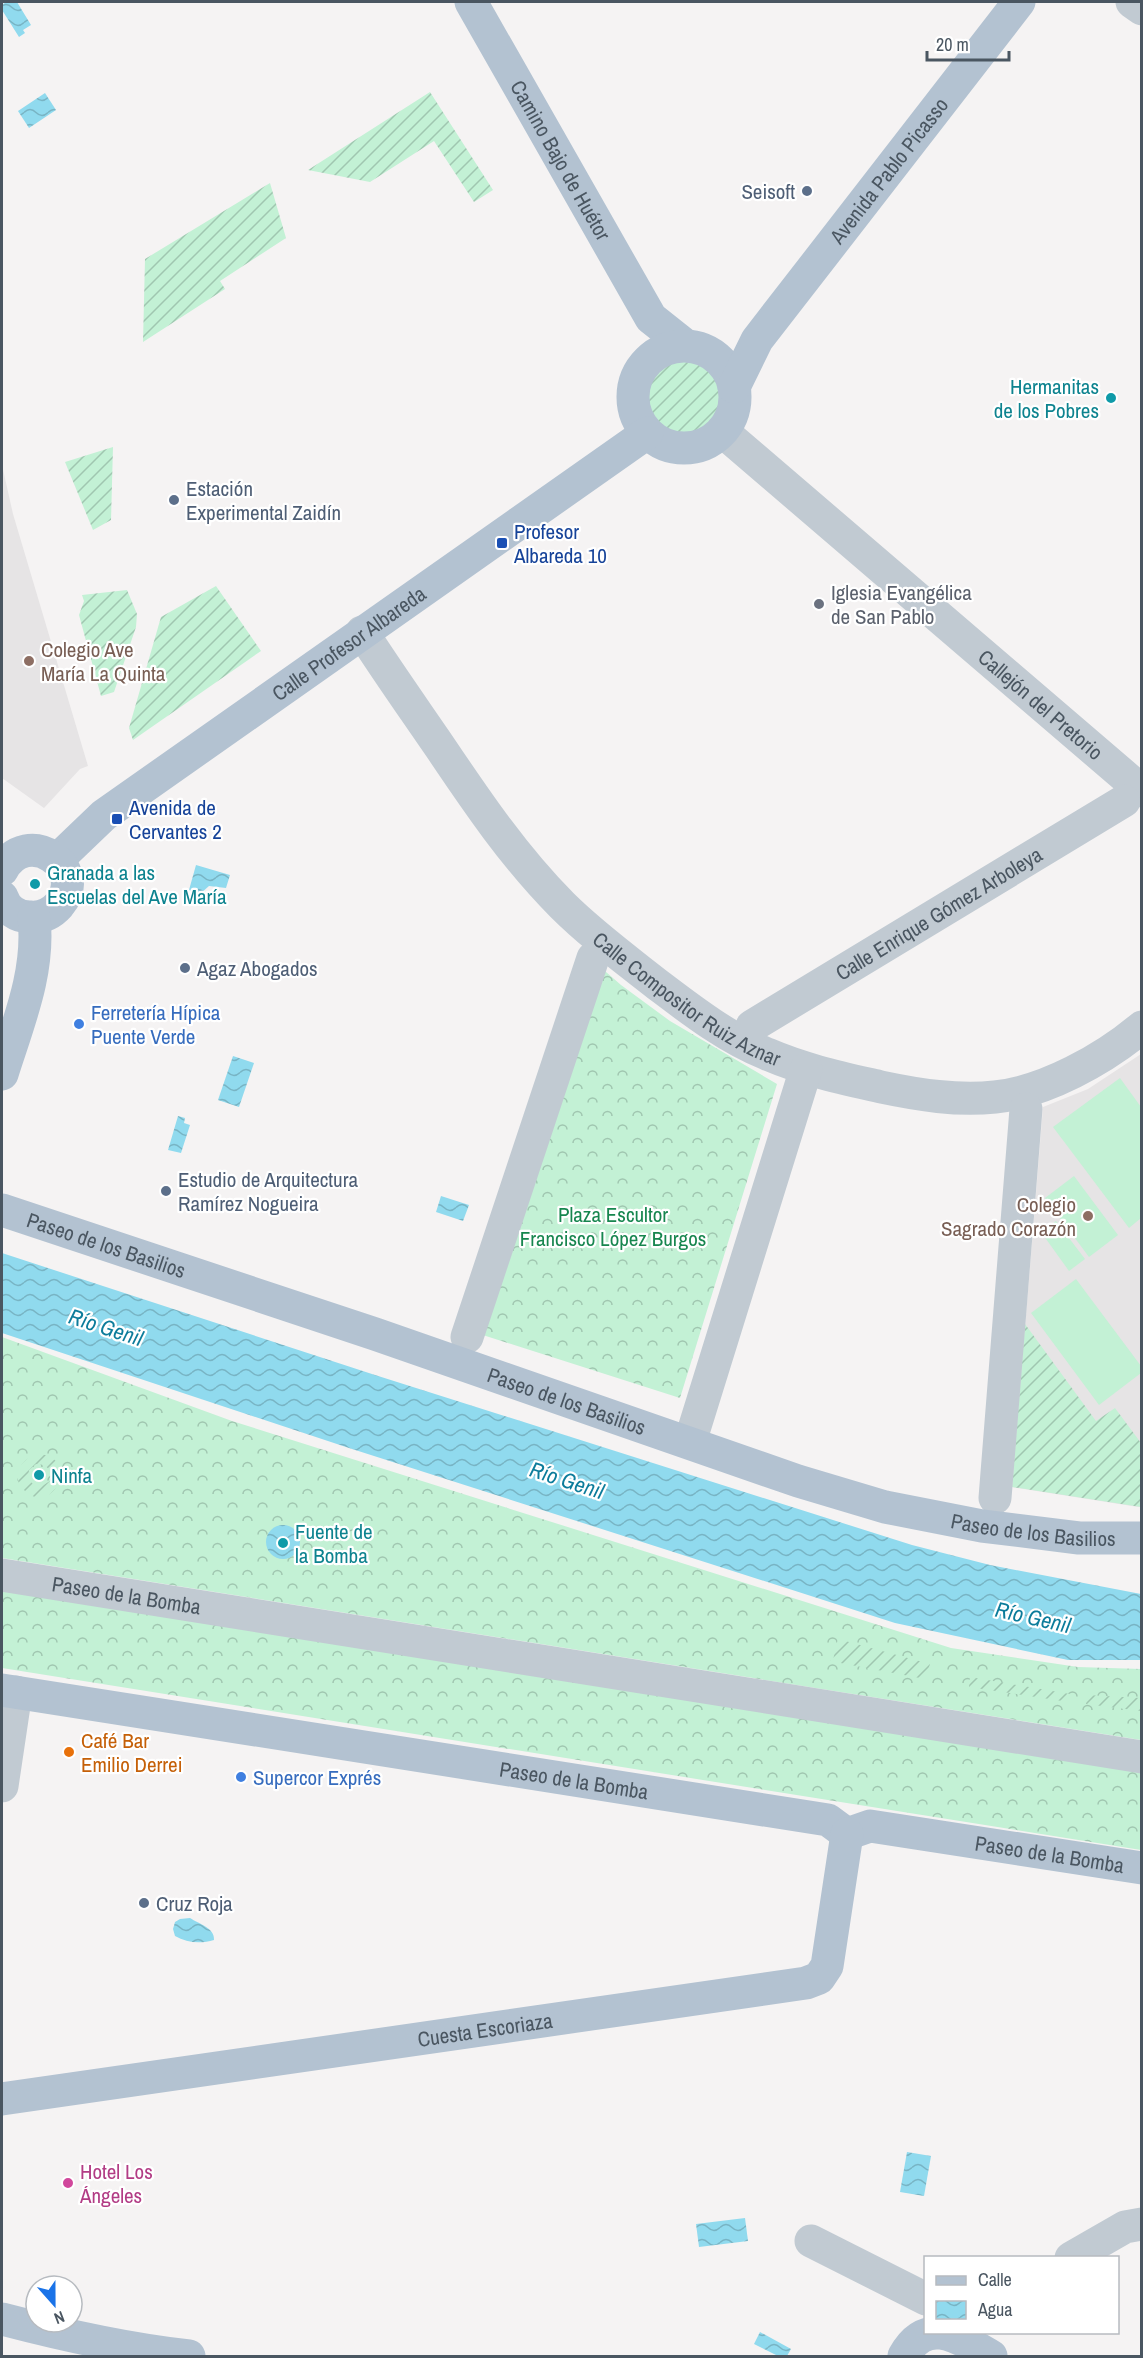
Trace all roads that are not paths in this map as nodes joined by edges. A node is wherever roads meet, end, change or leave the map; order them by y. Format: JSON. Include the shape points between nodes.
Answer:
{"nodes":[{"id":1,"x":471,"y":2,"type":"edge"},
{"id":2,"x":1019,"y":2,"type":"edge"},
{"id":3,"x":1132,"y":2,"type":"edge"},
{"id":4,"x":1142,"y":9,"type":"edge"},
{"id":5,"x":651,"y":318,"type":"junction"},
{"id":6,"x":757,"y":340,"type":"junction"},
{"id":7,"x":692,"y":347,"type":"junction"},
{"id":8,"x":648,"y":360,"type":"junction"},
{"id":9,"x":734,"y":387,"type":"junction"},
{"id":10,"x":722,"y":431,"type":"junction"},
{"id":11,"x":646,"y":434,"type":"junction"},
{"id":12,"x":362,"y":632,"type":"junction"},
{"id":13,"x":1133,"y":796,"type":"edge"},
{"id":14,"x":57,"y":860,"type":"junction"},
{"id":15,"x":4,"y":862,"type":"edge"},
{"id":16,"x":2,"y":897,"type":"edge"},
{"id":17,"x":34,"y":918,"type":"junction"},
{"id":18,"x":593,"y":958,"type":"dead end"},
{"id":19,"x":752,"y":1026,"type":"dead end"},
{"id":20,"x":1142,"y":1027,"type":"edge"},
{"id":21,"x":806,"y":1069,"type":"junction"},
{"id":22,"x":2,"y":1074,"type":"edge"},
{"id":23,"x":1026,"y":1109,"type":"dead end"},
{"id":24,"x":2,"y":1210,"type":"edge"},
{"id":25,"x":466,"y":1337,"type":"dead end"},
{"id":26,"x":690,"y":1442,"type":"junction"},
{"id":27,"x":995,"y":1498,"type":"dead end"},
{"id":28,"x":1142,"y":1538,"type":"edge"},
{"id":29,"x":2,"y":1575,"type":"edge"},
{"id":30,"x":9,"y":1691,"type":"edge"},
{"id":31,"x":1142,"y":1757,"type":"edge"},
{"id":32,"x":2,"y":1786,"type":"edge"},
{"id":33,"x":847,"y":1834,"type":"junction"},
{"id":34,"x":1142,"y":1868,"type":"edge"},
{"id":35,"x":2,"y":2099,"type":"edge"},
{"id":36,"x":1142,"y":2224,"type":"edge"},
{"id":37,"x":812,"y":2241,"type":"dead end"},
{"id":38,"x":1074,"y":2256,"type":"edge"},
{"id":39,"x":924,"y":2299,"type":"edge"},
{"id":40,"x":2,"y":2319,"type":"edge"},
{"id":41,"x":932,"y":2334,"type":"edge"},
{"id":42,"x":958,"y":2335,"type":"edge"},
{"id":43,"x":189,"y":2356,"type":"edge"},
{"id":44,"x":904,"y":2356,"type":"edge"},
{"id":45,"x":992,"y":2356,"type":"edge"}],
"edges":[{"from":1,"to":5,"type":"main road","name":"Camino Bajo de Huétor"},
{"from":2,"to":6,"type":"main road","name":"Avenida Pablo Picasso"},
{"from":3,"to":4,"type":"street"},
{"from":5,"to":7,"type":"main road","name":"Camino Bajo de Huétor"},
{"from":5,"to":8,"type":"main road"},
{"from":6,"to":7,"type":"main road","via":[[720,339]]},
{"from":6,"to":9,"type":"main road","name":"Avenida Pablo Picasso"},
{"from":7,"to":8,"type":"main road","via":[[666,348]]},
{"from":7,"to":9,"type":"main road","via":[[714,355],[728,371]]},
{"from":8,"to":11,"type":"main road","via":[[634,384],[632,401]]},
{"from":9,"to":10,"type":"main road","via":[[735,403]]},
{"from":10,"to":11,"type":"main road","via":[[712,440],[683,448],[668,446]]},
{"from":10,"to":13,"type":"street","name":"Callejón del Pretorio"},
{"from":11,"to":12,"type":"main road","name":"Calle Profesor Albareda"},
{"from":12,"to":14,"type":"main road","name":"Calle Profesor Albareda","via":[[104,815]]},
{"from":12,"to":21,"type":"street","name":"Calle Compositor Ruiz Aznar","via":[[483,811],[562,906],[696,1013],[764,1053]]},
{"from":13,"to":19,"type":"street","name":"Calle Enrique Gómez Arboleya"},
{"from":14,"to":15,"type":"main road","via":[[32,850]]},
{"from":14,"to":17,"type":"main road","via":[[66,875],[66,893],[55,910]]},
{"from":16,"to":17,"type":"main road","via":[[16,914]]},
{"from":17,"to":22,"type":"main road","via":[[36,935],[29,990]]},
{"from":18,"to":25,"type":"street"},
{"from":20,"to":21,"type":"street","name":"Calle Compositor Ruiz Aznar","via":[[1082,1068],[1028,1090],[997,1097],[918,1095]]},
{"from":21,"to":26,"type":"street"},
{"from":23,"to":27,"type":"street"},
{"from":24,"to":26,"type":"main road","name":"Paseo de los Basilios"},
{"from":26,"to":28,"type":"main road","name":"Paseo de los Basilios","via":[[885,1507],[982,1526],[1069,1537]]},
{"from":29,"to":31,"type":"street","name":"Paseo de la Bomba"},
{"from":30,"to":32,"type":"street"},
{"from":30,"to":33,"type":"main road","name":"Paseo de la Bomba","via":[[828,1820]]},
{"from":33,"to":34,"type":"main road","name":"Paseo de la Bomba","via":[[870,1826]]},
{"from":33,"to":35,"type":"main road","name":"Cuesta Escoriaza","via":[[827,1966],[819,1978],[806,1983]]},
{"from":36,"to":38,"type":"street","via":[[1125,2227]]},
{"from":37,"to":39,"type":"street"},
{"from":40,"to":43,"type":"main road","via":[[70,2337]]},
{"from":41,"to":44,"type":"main road","via":[[911,2344]]},
{"from":42,"to":45,"type":"main road"}]}
